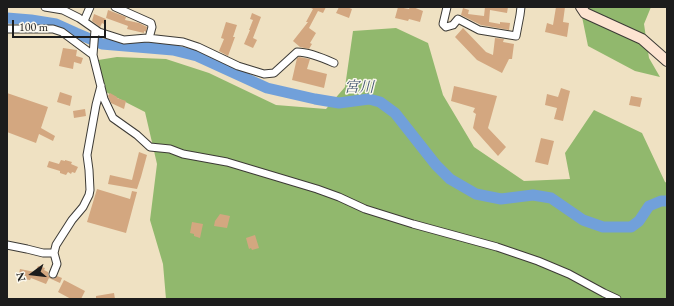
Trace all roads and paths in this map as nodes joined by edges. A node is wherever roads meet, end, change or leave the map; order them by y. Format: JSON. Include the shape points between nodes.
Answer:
{"nodes":[{"id":1,"x":45,"y":7,"type":"edge"},
{"id":2,"x":90,"y":7,"type":"edge"},
{"id":3,"x":115,"y":7,"type":"edge"},
{"id":4,"x":447,"y":7,"type":"edge"},
{"id":5,"x":521,"y":7,"type":"edge"},
{"id":6,"x":581,"y":7,"type":"edge"},
{"id":7,"x":84,"y":21,"type":"junction"},
{"id":8,"x":7,"y":29,"type":"edge"},
{"id":9,"x":95,"y":32,"type":"junction"},
{"id":10,"x":149,"y":38,"type":"junction"},
{"id":11,"x":93,"y":53,"type":"junction"},
{"id":12,"x":667,"y":60,"type":"edge"},
{"id":13,"x":334,"y":62,"type":"dead end"},
{"id":14,"x":101,"y":86,"type":"junction"},
{"id":15,"x":7,"y":245,"type":"edge"},
{"id":16,"x":54,"y":253,"type":"junction"},
{"id":17,"x":53,"y":274,"type":"dead end"},
{"id":18,"x":617,"y":299,"type":"edge"}],
"edges":[{"from":1,"to":7,"type":"street","via":[[63,10]]},
{"from":2,"to":7,"type":"street"},
{"from":3,"to":10,"type":"street","via":[[151,23]]},
{"from":4,"to":5,"type":"street","via":[[443,24],[446,26],[453,25],[458,19],[479,30],[516,36]]},
{"from":6,"to":12,"type":"street","via":[[585,13],[642,39]]},
{"from":7,"to":9,"type":"street"},
{"from":8,"to":11,"type":"street","via":[[53,29],[62,32]]},
{"from":9,"to":10,"type":"street","via":[[124,40]]},
{"from":9,"to":11,"type":"street"},
{"from":10,"to":13,"type":"street","via":[[183,42],[238,66],[264,74],[274,73],[297,52]]},
{"from":11,"to":14,"type":"street"},
{"from":14,"to":16,"type":"street","via":[[87,155],[89,195],[56,245]]},
{"from":14,"to":18,"type":"street","via":[[113,118],[150,147],[227,162],[317,189],[365,209],[497,247],[570,274]]},
{"from":15,"to":16,"type":"street"},
{"from":16,"to":17,"type":"street","via":[[57,264]]}]}
